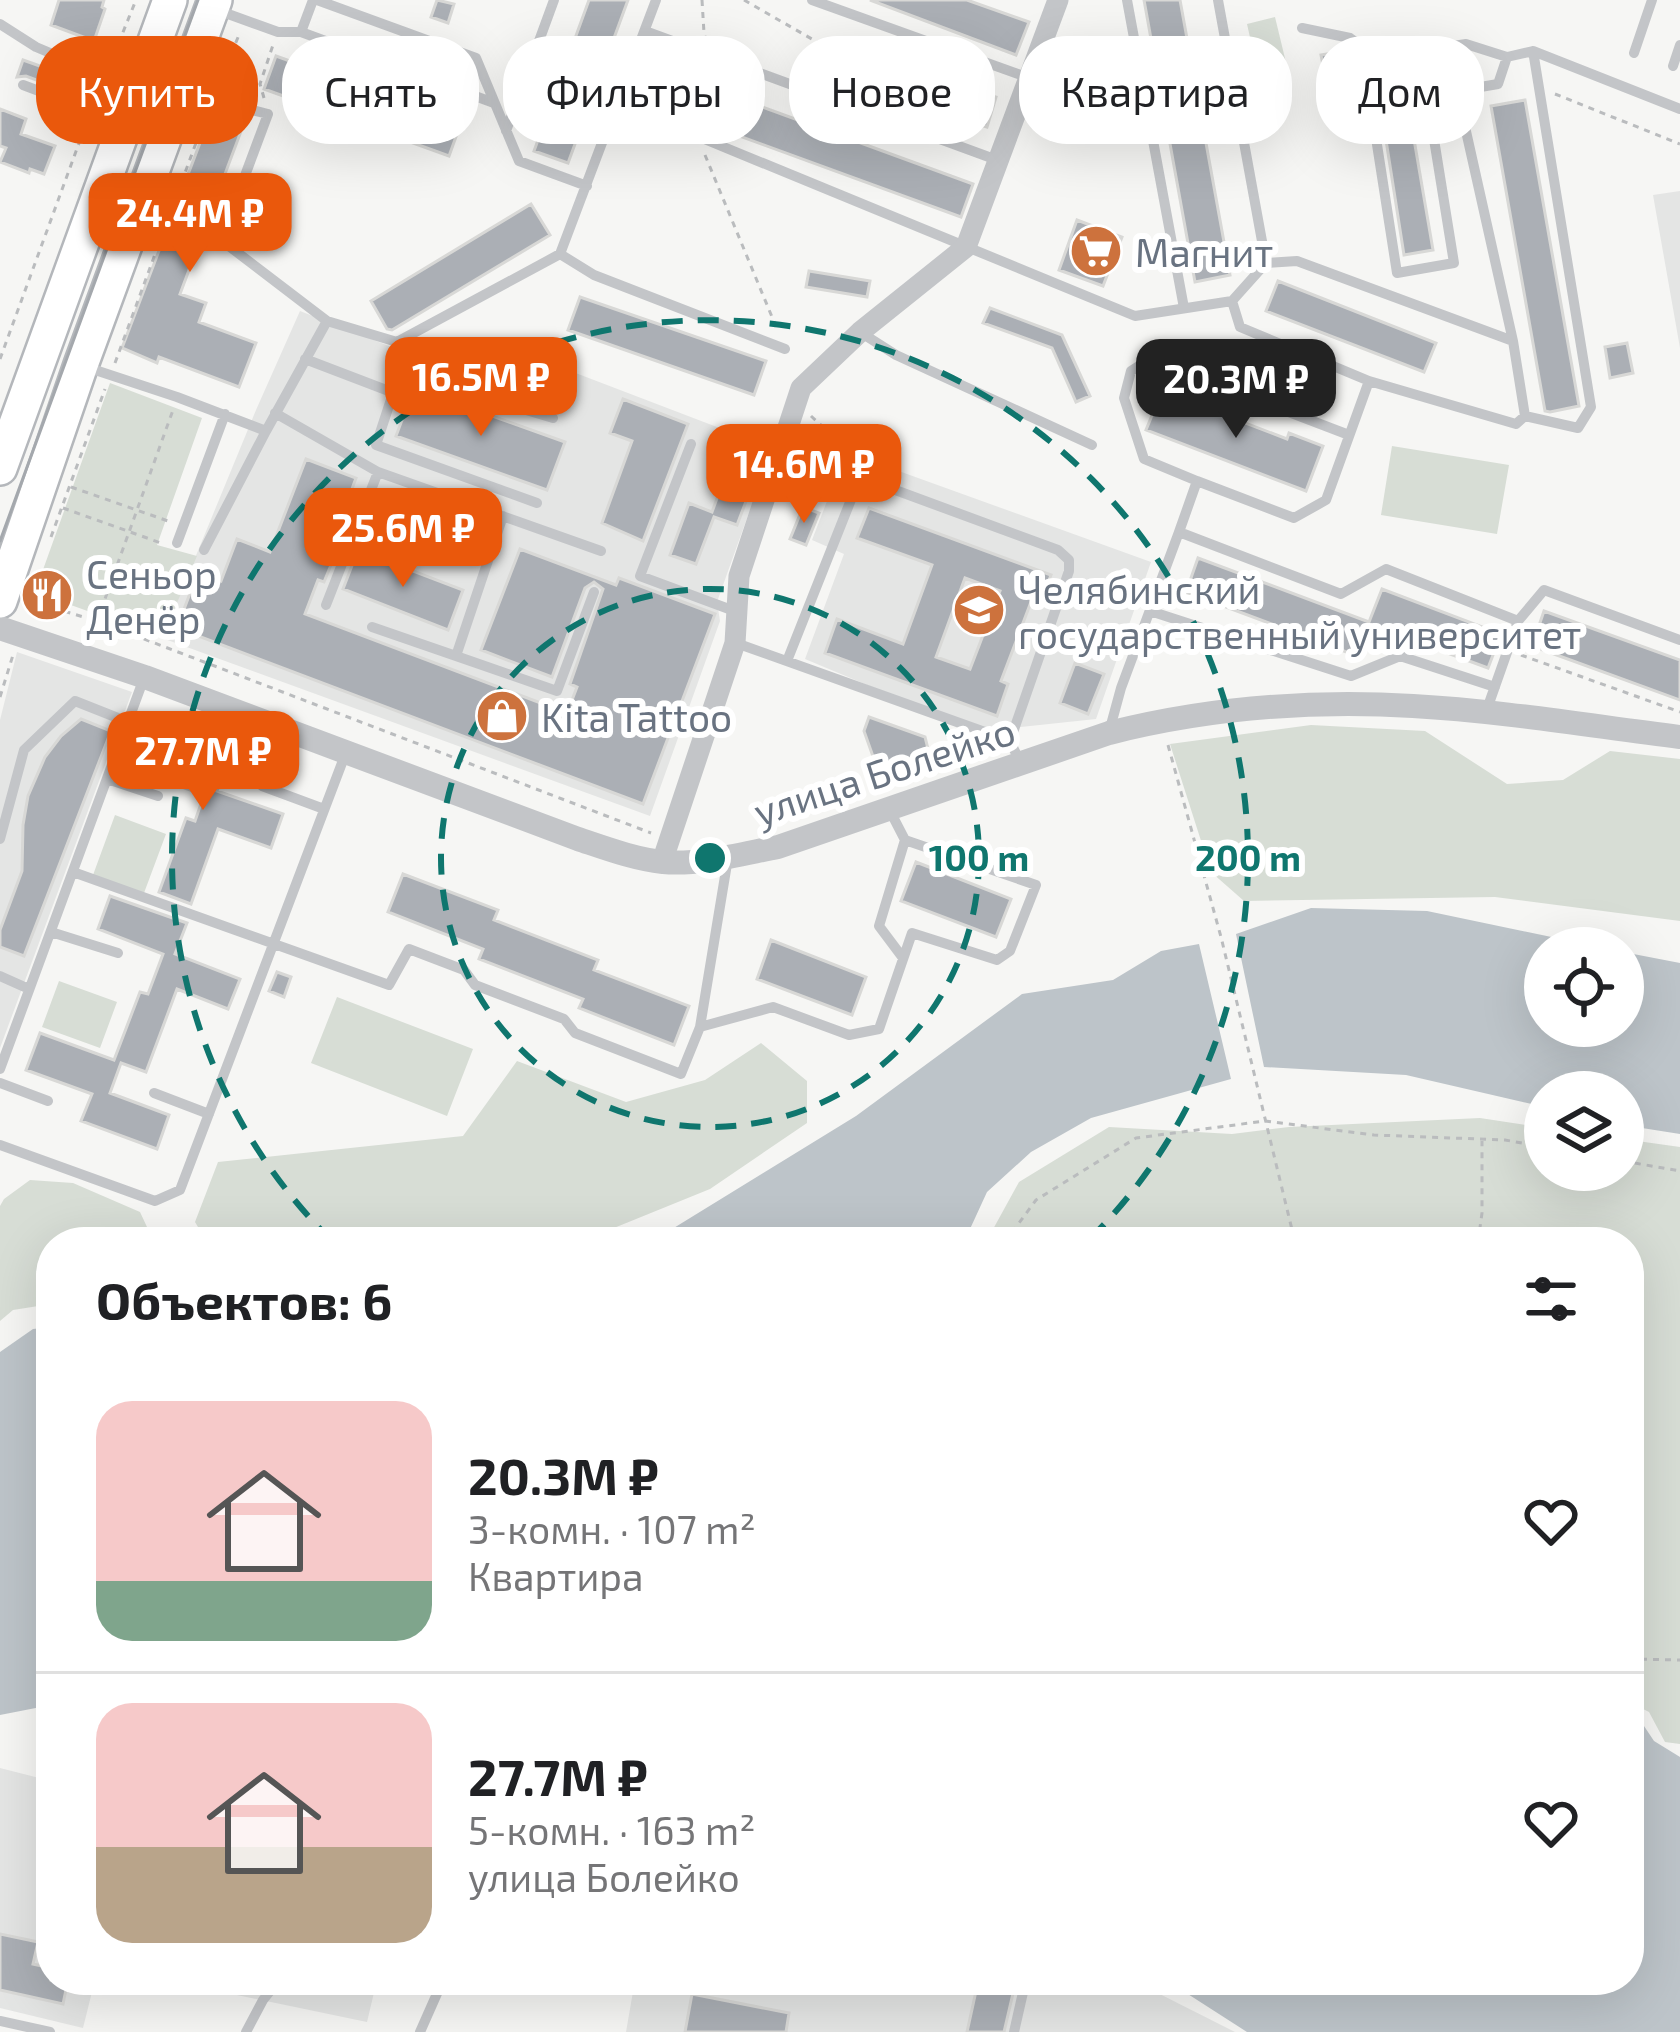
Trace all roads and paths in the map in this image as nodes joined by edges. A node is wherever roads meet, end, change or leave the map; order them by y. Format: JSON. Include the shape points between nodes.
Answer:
{"nodes":[{"id":1,"x":136,"y":0,"type":"edge"},
{"id":2,"x":170,"y":0,"type":"edge"},
{"id":3,"x":315,"y":0,"type":"edge"},
{"id":4,"x":554,"y":0,"type":"edge"},
{"id":5,"x":656,"y":0,"type":"edge"},
{"id":6,"x":702,"y":0,"type":"edge"},
{"id":7,"x":744,"y":0,"type":"edge"},
{"id":8,"x":812,"y":0,"type":"edge"},
{"id":9,"x":1058,"y":0,"type":"edge"},
{"id":10,"x":1127,"y":0,"type":"edge"},
{"id":11,"x":1218,"y":0,"type":"edge"},
{"id":12,"x":1652,"y":0,"type":"edge"},
{"id":13,"x":214,"y":4,"type":"edge"},
{"id":14,"x":245,"y":20,"type":"junction"},
{"id":15,"x":0,"y":24,"type":"edge"},
{"id":16,"x":1302,"y":28,"type":"dead end"},
{"id":17,"x":645,"y":31,"type":"junction"},
{"id":18,"x":278,"y":32,"type":"junction"},
{"id":19,"x":301,"y":32,"type":"junction"},
{"id":20,"x":127,"y":36,"type":"edge"},
{"id":21,"x":150,"y":36,"type":"edge"},
{"id":22,"x":208,"y":36,"type":"edge"},
{"id":23,"x":235,"y":36,"type":"edge"},
{"id":24,"x":541,"y":36,"type":"edge"},
{"id":25,"x":643,"y":36,"type":"edge"},
{"id":26,"x":659,"y":36,"type":"edge"},
{"id":27,"x":705,"y":36,"type":"edge"},
{"id":28,"x":807,"y":36,"type":"edge"},
{"id":29,"x":1045,"y":36,"type":"edge"},
{"id":30,"x":1680,"y":45,"type":"edge"},
{"id":31,"x":36,"y":47,"type":"edge"},
{"id":32,"x":1533,"y":51,"type":"junction"},
{"id":33,"x":1634,"y":53,"type":"dead end"},
{"id":34,"x":1507,"y":57,"type":"junction"},
{"id":35,"x":1673,"y":66,"type":"dead end"},
{"id":36,"x":1019,"y":74,"type":"edge"},
{"id":37,"x":765,"y":75,"type":"edge"},
{"id":38,"x":22,"y":85,"type":"dead end"},
{"id":39,"x":1484,"y":86,"type":"edge"},
{"id":40,"x":1537,"y":87,"type":"junction"},
{"id":41,"x":36,"y":90,"type":"edge"},
{"id":42,"x":1427,"y":96,"type":"joint"},
{"id":43,"x":494,"y":104,"type":"junction"},
{"id":44,"x":1019,"y":105,"type":"edge"},
{"id":45,"x":1680,"y":109,"type":"edge"},
{"id":46,"x":258,"y":111,"type":"edge"},
{"id":47,"x":268,"y":114,"type":"junction"},
{"id":48,"x":503,"y":124,"type":"edge"},
{"id":49,"x":95,"y":144,"type":"edge"},
{"id":50,"x":98,"y":144,"type":"edge"},
{"id":51,"x":179,"y":144,"type":"edge"},
{"id":52,"x":179,"y":144,"type":"edge"},
{"id":53,"x":512,"y":144,"type":"edge"},
{"id":54,"x":603,"y":144,"type":"edge"},
{"id":55,"x":700,"y":144,"type":"edge"},
{"id":56,"x":716,"y":144,"type":"edge"},
{"id":57,"x":1468,"y":144,"type":"edge"},
{"id":58,"x":1680,"y":144,"type":"edge"},
{"id":59,"x":998,"y":161,"type":"junction"},
{"id":60,"x":587,"y":185,"type":"junction"},
{"id":61,"x":966,"y":247,"type":"junction"},
{"id":62,"x":560,"y":254,"type":"junction"},
{"id":63,"x":1266,"y":263,"type":"junction"},
{"id":64,"x":1232,"y":301,"type":"junction"},
{"id":65,"x":1184,"y":308,"type":"junction"},
{"id":66,"x":327,"y":321,"type":"junction"},
{"id":67,"x":860,"y":332,"type":"junction"},
{"id":68,"x":1513,"y":341,"type":"junction"},
{"id":69,"x":785,"y":349,"type":"joint"},
{"id":70,"x":0,"y":359,"type":"edge"},
{"id":71,"x":305,"y":359,"type":"junction"},
{"id":72,"x":95,"y":371,"type":"junction"},
{"id":73,"x":1369,"y":382,"type":"junction"},
{"id":74,"x":801,"y":388,"type":"junction"},
{"id":75,"x":394,"y":393,"type":"junction"},
{"id":76,"x":177,"y":397,"type":"junction"},
{"id":77,"x":275,"y":413,"type":"junction"},
{"id":78,"x":225,"y":414,"type":"junction"},
{"id":79,"x":1525,"y":416,"type":"junction"},
{"id":80,"x":553,"y":418,"type":"dead end"},
{"id":81,"x":266,"y":431,"type":"junction"},
{"id":82,"x":1349,"y":435,"type":"junction"},
{"id":83,"x":691,"y":444,"type":"dead end"},
{"id":84,"x":1092,"y":445,"type":"dead end"},
{"id":85,"x":2,"y":454,"type":"edge"},
{"id":86,"x":378,"y":472,"type":"junction"},
{"id":87,"x":1197,"y":481,"type":"junction"},
{"id":88,"x":69,"y":486,"type":"junction"},
{"id":89,"x":889,"y":488,"type":"junction"},
{"id":90,"x":537,"y":503,"type":"dead end"},
{"id":91,"x":62,"y":508,"type":"junction"},
{"id":92,"x":136,"y":509,"type":"junction"},
{"id":93,"x":503,"y":516,"type":"junction"},
{"id":94,"x":168,"y":521,"type":"dead end"},
{"id":95,"x":130,"y":532,"type":"junction"},
{"id":96,"x":1179,"y":532,"type":"junction"},
{"id":97,"x":48,"y":545,"type":"dead end"},
{"id":98,"x":176,"y":545,"type":"joint"},
{"id":99,"x":204,"y":550,"type":"dead end"},
{"id":100,"x":602,"y":551,"type":"dead end"},
{"id":101,"x":594,"y":592,"type":"dead end"},
{"id":102,"x":0,"y":601,"type":"edge"},
{"id":103,"x":326,"y":605,"type":"dead end"},
{"id":104,"x":1150,"y":610,"type":"junction"},
{"id":105,"x":737,"y":613,"type":"junction"},
{"id":106,"x":1518,"y":620,"type":"junction"},
{"id":107,"x":97,"y":621,"type":"junction"},
{"id":108,"x":372,"y":627,"type":"dead end"},
{"id":109,"x":11,"y":632,"type":"edge"},
{"id":110,"x":1680,"y":640,"type":"edge"},
{"id":111,"x":735,"y":643,"type":"junction"},
{"id":112,"x":1508,"y":650,"type":"junction"},
{"id":113,"x":455,"y":656,"type":"junction"},
{"id":114,"x":787,"y":661,"type":"junction"},
{"id":115,"x":3,"y":673,"type":"edge"},
{"id":116,"x":145,"y":676,"type":"junction"},
{"id":117,"x":1495,"y":687,"type":"junction"},
{"id":118,"x":0,"y":697,"type":"edge"},
{"id":119,"x":1680,"y":712,"type":"edge"},
{"id":120,"x":1486,"y":714,"type":"junction"},
{"id":121,"x":1161,"y":720,"type":"junction"},
{"id":122,"x":128,"y":722,"type":"junction"},
{"id":123,"x":1109,"y":733,"type":"junction"},
{"id":124,"x":1680,"y":737,"type":"edge"},
{"id":125,"x":346,"y":752,"type":"junction"},
{"id":126,"x":1016,"y":752,"type":"junction"},
{"id":127,"x":107,"y":779,"type":"junction"},
{"id":128,"x":262,"y":786,"type":"dead end"},
{"id":129,"x":158,"y":796,"type":"dead end"},
{"id":130,"x":324,"y":808,"type":"junction"},
{"id":131,"x":889,"y":808,"type":"junction"},
{"id":132,"x":0,"y":839,"type":"edge"},
{"id":133,"x":905,"y":840,"type":"junction"},
{"id":134,"x":665,"y":851,"type":"junction"},
{"id":135,"x":728,"y":857,"type":"junction"},
{"id":136,"x":73,"y":872,"type":"junction"},
{"id":137,"x":51,"y":932,"type":"junction"},
{"id":138,"x":274,"y":942,"type":"junction"},
{"id":139,"x":118,"y":953,"type":"dead end"},
{"id":140,"x":903,"y":958,"type":"junction"},
{"id":141,"x":0,"y":976,"type":"edge"},
{"id":142,"x":29,"y":989,"type":"junction"},
{"id":143,"x":700,"y":1027,"type":"junction"},
{"id":144,"x":0,"y":1069,"type":"edge"},
{"id":145,"x":0,"y":1083,"type":"edge"},
{"id":146,"x":154,"y":1093,"type":"dead end"},
{"id":147,"x":48,"y":1100,"type":"dead end"},
{"id":148,"x":209,"y":1114,"type":"junction"},
{"id":149,"x":1265,"y":1121,"type":"junction"},
{"id":150,"x":1482,"y":1139,"type":"junction"},
{"id":151,"x":1524,"y":1144,"type":"edge"},
{"id":152,"x":0,"y":1145,"type":"edge"},
{"id":153,"x":1644,"y":1165,"type":"edge"},
{"id":154,"x":1680,"y":1171,"type":"edge"},
{"id":155,"x":1016,"y":1227,"type":"edge"},
{"id":156,"x":1291,"y":1227,"type":"edge"},
{"id":157,"x":1480,"y":1227,"type":"edge"},
{"id":158,"x":1644,"y":1659,"type":"edge"},
{"id":159,"x":1680,"y":1660,"type":"edge"},
{"id":160,"x":267,"y":1995,"type":"edge"},
{"id":161,"x":436,"y":1995,"type":"edge"},
{"id":162,"x":1022,"y":1995,"type":"edge"},
{"id":163,"x":0,"y":2021,"type":"edge"},
{"id":164,"x":50,"y":2032,"type":"edge"},
{"id":165,"x":245,"y":2032,"type":"edge"},
{"id":166,"x":420,"y":2032,"type":"edge"},
{"id":167,"x":1014,"y":2032,"type":"edge"}],
"edges":[{"from":1,"to":20,"type":"path"},
{"from":2,"to":21,"type":"main road"},
{"from":3,"to":19,"type":"lane"},
{"from":3,"to":43,"type":"lane","via":[[476,58]]},
{"from":4,"to":24,"type":"lane"},
{"from":5,"to":17,"type":"lane"},
{"from":6,"to":27,"type":"path"},
{"from":7,"to":28,"type":"path"},
{"from":8,"to":36,"type":"lane"},
{"from":9,"to":29,"type":"street"},
{"from":10,"to":65,"type":"lane"},
{"from":11,"to":63,"type":"lane"},
{"from":12,"to":33,"type":"lane"},
{"from":13,"to":14,"type":"lane"},
{"from":13,"to":22,"type":"main road"},
{"from":14,"to":18,"type":"lane"},
{"from":14,"to":23,"type":"path"},
{"from":15,"to":31,"type":"lane"},
{"from":16,"to":34,"type":"lane","via":[[1350,38],[1378,58],[1466,44]]},
{"from":17,"to":25,"type":"lane"},
{"from":17,"to":26,"type":"lane"},
{"from":18,"to":19,"type":"lane"},
{"from":18,"to":47,"type":"path","via":[[260,84]]},
{"from":19,"to":43,"type":"lane"},
{"from":30,"to":35,"type":"lane"},
{"from":32,"to":34,"type":"lane"},
{"from":32,"to":40,"type":"lane"},
{"from":32,"to":45,"type":"lane"},
{"from":34,"to":39,"type":"lane","via":[[1498,83]]},
{"from":37,"to":59,"type":"lane"},
{"from":38,"to":41,"type":"lane"},
{"from":40,"to":58,"type":"path"},
{"from":40,"to":79,"type":"lane","via":[[1591,407],[1577,428]]},
{"from":42,"to":42,"type":"lane","via":[[1454,263],[1396,273],[1371,106]]},
{"from":43,"to":48,"type":"lane"},
{"from":44,"to":59,"type":"street"},
{"from":46,"to":47,"type":"lane"},
{"from":47,"to":66,"type":"lane","via":[[221,240]]},
{"from":49,"to":70,"type":"path"},
{"from":50,"to":85,"type":"main road"},
{"from":51,"to":72,"type":"main road"},
{"from":52,"to":72,"type":"path"},
{"from":53,"to":60,"type":"lane","via":[[519,161]]},
{"from":54,"to":60,"type":"lane"},
{"from":55,"to":69,"type":"path"},
{"from":56,"to":61,"type":"lane"},
{"from":57,"to":68,"type":"lane"},
{"from":59,"to":61,"type":"street"},
{"from":60,"to":62,"type":"lane"},
{"from":61,"to":65,"type":"lane","via":[[1135,316]]},
{"from":61,"to":67,"type":"street"},
{"from":62,"to":66,"type":"lane","via":[[397,342]]},
{"from":62,"to":69,"type":"lane","via":[[593,275]]},
{"from":63,"to":64,"type":"lane"},
{"from":63,"to":68,"type":"lane","via":[[1297,261]]},
{"from":64,"to":65,"type":"lane"},
{"from":64,"to":73,"type":"lane","via":[[1240,327]]},
{"from":66,"to":71,"type":"lane"},
{"from":67,"to":74,"type":"street"},
{"from":67,"to":84,"type":"lane"},
{"from":68,"to":79,"type":"lane"},
{"from":71,"to":75,"type":"lane"},
{"from":71,"to":77,"type":"lane"},
{"from":72,"to":76,"type":"lane"},
{"from":72,"to":88,"type":"path"},
{"from":72,"to":102,"type":"main road"},
{"from":73,"to":79,"type":"lane","via":[[1516,424]]},
{"from":73,"to":82,"type":"lane"},
{"from":74,"to":89,"type":"path","via":[[809,415]]},
{"from":74,"to":105,"type":"street","via":[[739,575]]},
{"from":75,"to":80,"type":"lane","via":[[400,372]]},
{"from":75,"to":90,"type":"lane","via":[[376,446]]},
{"from":76,"to":78,"type":"lane"},
{"from":76,"to":92,"type":"path"},
{"from":77,"to":81,"type":"lane"},
{"from":77,"to":86,"type":"lane"},
{"from":78,"to":81,"type":"lane"},
{"from":78,"to":98,"type":"lane"},
{"from":81,"to":99,"type":"lane"},
{"from":82,"to":87,"type":"lane","via":[[1326,500],[1294,518]]},
{"from":82,"to":87,"type":"lane","via":[[1150,359],[1131,371],[1124,398],[1144,459]]},
{"from":83,"to":105,"type":"lane","via":[[640,576]]},
{"from":86,"to":93,"type":"lane"},
{"from":86,"to":103,"type":"lane"},
{"from":87,"to":96,"type":"lane"},
{"from":88,"to":91,"type":"path"},
{"from":88,"to":92,"type":"path"},
{"from":89,"to":114,"type":"lane","via":[[860,476]]},
{"from":89,"to":126,"type":"lane","via":[[1069,560]]},
{"from":91,"to":95,"type":"path"},
{"from":91,"to":97,"type":"path"},
{"from":92,"to":94,"type":"path"},
{"from":92,"to":95,"type":"path"},
{"from":93,"to":100,"type":"lane"},
{"from":93,"to":113,"type":"lane"},
{"from":95,"to":98,"type":"path"},
{"from":95,"to":107,"type":"path"},
{"from":96,"to":104,"type":"lane"},
{"from":96,"to":106,"type":"lane","via":[[1341,594],[1386,569]]},
{"from":101,"to":113,"type":"lane","via":[[557,691]]},
{"from":104,"to":117,"type":"lane","via":[[1351,676],[1400,656]]},
{"from":104,"to":123,"type":"lane"},
{"from":105,"to":111,"type":"street"},
{"from":106,"to":110,"type":"lane","via":[[1544,590]]},
{"from":106,"to":112,"type":"lane"},
{"from":107,"to":109,"type":"path","via":[[28,601]]},
{"from":107,"to":134,"type":"path"},
{"from":108,"to":113,"type":"lane"},
{"from":109,"to":115,"type":"path"},
{"from":109,"to":116,"type":"street","name":"улица Болейко"},
{"from":111,"to":114,"type":"lane"},
{"from":111,"to":134,"type":"street"},
{"from":112,"to":117,"type":"lane"},
{"from":112,"to":119,"type":"path"},
{"from":114,"to":126,"type":"lane"},
{"from":115,"to":118,"type":"path"},
{"from":116,"to":122,"type":"lane"},
{"from":116,"to":125,"type":"street","name":"улица Болейко"},
{"from":117,"to":120,"type":"lane"},
{"from":120,"to":121,"type":"street","name":"улица Болейко","via":[[1338,704]]},
{"from":120,"to":124,"type":"street","name":"улица Болейко"},
{"from":121,"to":123,"type":"street","name":"улица Болейко"},
{"from":121,"to":149,"type":"path"},
{"from":122,"to":127,"type":"lane"},
{"from":122,"to":132,"type":"lane","via":[[74,701],[24,750]]},
{"from":123,"to":126,"type":"street","name":"улица Болейко"},
{"from":125,"to":130,"type":"lane"},
{"from":125,"to":134,"type":"street","name":"улица Болейко","via":[[616,852]]},
{"from":126,"to":131,"type":"street","name":"улица Болейко"},
{"from":127,"to":129,"type":"lane"},
{"from":127,"to":136,"type":"lane"},
{"from":128,"to":130,"type":"lane"},
{"from":130,"to":138,"type":"lane"},
{"from":131,"to":133,"type":"lane"},
{"from":131,"to":135,"type":"street","name":"улица Болейко"},
{"from":133,"to":140,"type":"lane","via":[[879,926]]},
{"from":133,"to":140,"type":"lane","via":[[1036,885],[1010,951],[997,960],[912,933]]},
{"from":134,"to":135,"type":"street","name":"улица Болейко"},
{"from":135,"to":143,"type":"lane"},
{"from":136,"to":137,"type":"lane"},
{"from":136,"to":138,"type":"lane"},
{"from":137,"to":139,"type":"lane"},
{"from":137,"to":142,"type":"lane"},
{"from":138,"to":143,"type":"lane","via":[[389,985],[409,949],[464,970],[475,986],[564,1019],[575,1034],[682,1074]]},
{"from":138,"to":148,"type":"lane"},
{"from":140,"to":143,"type":"lane","via":[[879,1029],[849,1036],[773,1007]]},
{"from":141,"to":142,"type":"lane"},
{"from":142,"to":144,"type":"lane"},
{"from":145,"to":147,"type":"lane"},
{"from":146,"to":148,"type":"lane"},
{"from":148,"to":152,"type":"lane","via":[[180,1190],[155,1202]]},
{"from":149,"to":150,"type":"path"},
{"from":149,"to":155,"type":"path","via":[[1136,1138],[1036,1200]]},
{"from":149,"to":156,"type":"path"},
{"from":150,"to":151,"type":"path"},
{"from":150,"to":157,"type":"path"},
{"from":153,"to":154,"type":"path"},
{"from":158,"to":159,"type":"path"},
{"from":160,"to":165,"type":"lane"},
{"from":161,"to":166,"type":"lane"},
{"from":162,"to":167,"type":"lane"},
{"from":163,"to":164,"type":"lane"}]}
